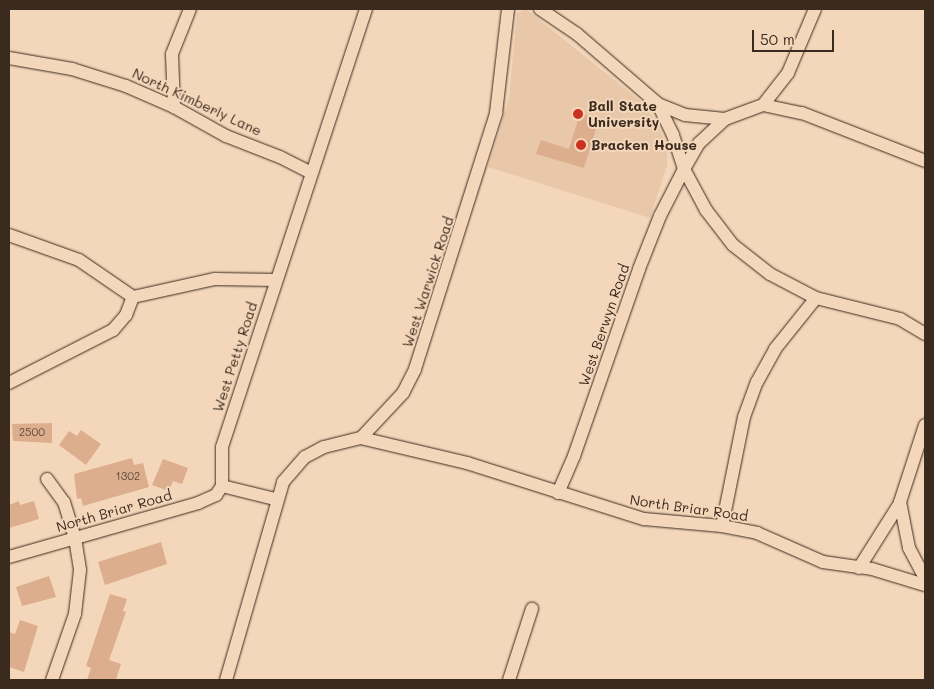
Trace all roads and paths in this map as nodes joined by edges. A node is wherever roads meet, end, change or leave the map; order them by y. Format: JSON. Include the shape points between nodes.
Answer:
{"nodes":[{"id":1,"x":190,"y":9,"type":"edge"},
{"id":2,"x":366,"y":9,"type":"edge"},
{"id":3,"x":508,"y":9,"type":"edge"},
{"id":4,"x":540,"y":9,"type":"edge"},
{"id":5,"x":816,"y":9,"type":"edge"},
{"id":6,"x":9,"y":58,"type":"edge"},
{"id":7,"x":658,"y":104,"type":"junction"},
{"id":8,"x":763,"y":105,"type":"junction"},
{"id":9,"x":174,"y":107,"type":"junction"},
{"id":10,"x":725,"y":119,"type":"junction"},
{"id":11,"x":925,"y":161,"type":"edge"},
{"id":12,"x":684,"y":169,"type":"junction"},
{"id":13,"x":310,"y":172,"type":"junction"},
{"id":14,"x":9,"y":235,"type":"edge"},
{"id":15,"x":276,"y":280,"type":"junction"},
{"id":16,"x":133,"y":297,"type":"junction"},
{"id":17,"x":816,"y":298,"type":"junction"},
{"id":18,"x":925,"y":334,"type":"edge"},
{"id":19,"x":9,"y":383,"type":"edge"},
{"id":20,"x":925,"y":425,"type":"edge"},
{"id":21,"x":361,"y":438,"type":"junction"},
{"id":22,"x":47,"y":479,"type":"dead end"},
{"id":23,"x":222,"y":486,"type":"junction"},
{"id":24,"x":558,"y":493,"type":"junction"},
{"id":25,"x":275,"y":499,"type":"junction"},
{"id":26,"x":900,"y":502,"type":"junction"},
{"id":27,"x":722,"y":526,"type":"junction"},
{"id":28,"x":75,"y":538,"type":"junction"},
{"id":29,"x":9,"y":557,"type":"edge"},
{"id":30,"x":859,"y":568,"type":"junction"},
{"id":31,"x":925,"y":578,"type":"edge"},
{"id":32,"x":925,"y":585,"type":"edge"},
{"id":33,"x":532,"y":609,"type":"dead end"},
{"id":34,"x":52,"y":680,"type":"edge"},
{"id":35,"x":226,"y":680,"type":"edge"},
{"id":36,"x":509,"y":680,"type":"edge"}],
"edges":[{"from":1,"to":9,"type":"street","via":[[172,54]]},
{"from":2,"to":13,"type":"street","name":"West Petty Road"},
{"from":3,"to":21,"type":"street","name":"West Warwick Road","via":[[505,58],[496,113],[419,359],[403,393]]},
{"from":4,"to":7,"type":"street","via":[[578,34]]},
{"from":5,"to":8,"type":"street","via":[[788,73]]},
{"from":6,"to":9,"type":"street","name":"North Kimberly Lane","via":[[79,71],[126,86]]},
{"from":7,"to":10,"type":"street","via":[[695,118]]},
{"from":7,"to":12,"type":"street"},
{"from":8,"to":10,"type":"street"},
{"from":8,"to":11,"type":"street","via":[[802,113]]},
{"from":9,"to":13,"type":"street","name":"North Kimberly Lane","via":[[202,125]]},
{"from":10,"to":12,"type":"street","name":"West Berwyn Road","via":[[703,138]]},
{"from":12,"to":17,"type":"street","via":[[706,210],[733,245],[770,274]]},
{"from":12,"to":24,"type":"street","name":"West Berwyn Road","via":[[660,216],[639,269]]},
{"from":13,"to":15,"type":"street","name":"West Petty Road"},
{"from":14,"to":16,"type":"street","via":[[79,260]]},
{"from":15,"to":16,"type":"street","via":[[215,279]]},
{"from":15,"to":23,"type":"street","name":"West Petty Road","via":[[222,447]]},
{"from":16,"to":19,"type":"street","via":[[126,315],[113,330]]},
{"from":17,"to":18,"type":"street","via":[[900,319]]},
{"from":17,"to":27,"type":"street","via":[[775,349],[757,382],[738,444]]},
{"from":20,"to":26,"type":"street"},
{"from":21,"to":24,"type":"street","name":"North Briar Road","via":[[466,463]]},
{"from":21,"to":25,"type":"street","via":[[324,447],[305,457],[289,472]]},
{"from":22,"to":28,"type":"street","via":[[64,502]]},
{"from":23,"to":25,"type":"street"},
{"from":23,"to":28,"type":"street","name":"North Briar Road","via":[[207,500]]},
{"from":24,"to":27,"type":"street","name":"North Briar Road","via":[[644,519]]},
{"from":25,"to":35,"type":"street"},
{"from":26,"to":30,"type":"street"},
{"from":26,"to":31,"type":"street","via":[[909,548]]},
{"from":27,"to":30,"type":"street","name":"North Briar Road","via":[[757,533],[822,562]]},
{"from":28,"to":29,"type":"street","name":"North Briar Road"},
{"from":28,"to":34,"type":"street","via":[[80,570],[78,598]]},
{"from":30,"to":32,"type":"street","name":"North Briar Road"},
{"from":33,"to":36,"type":"street"}]}
